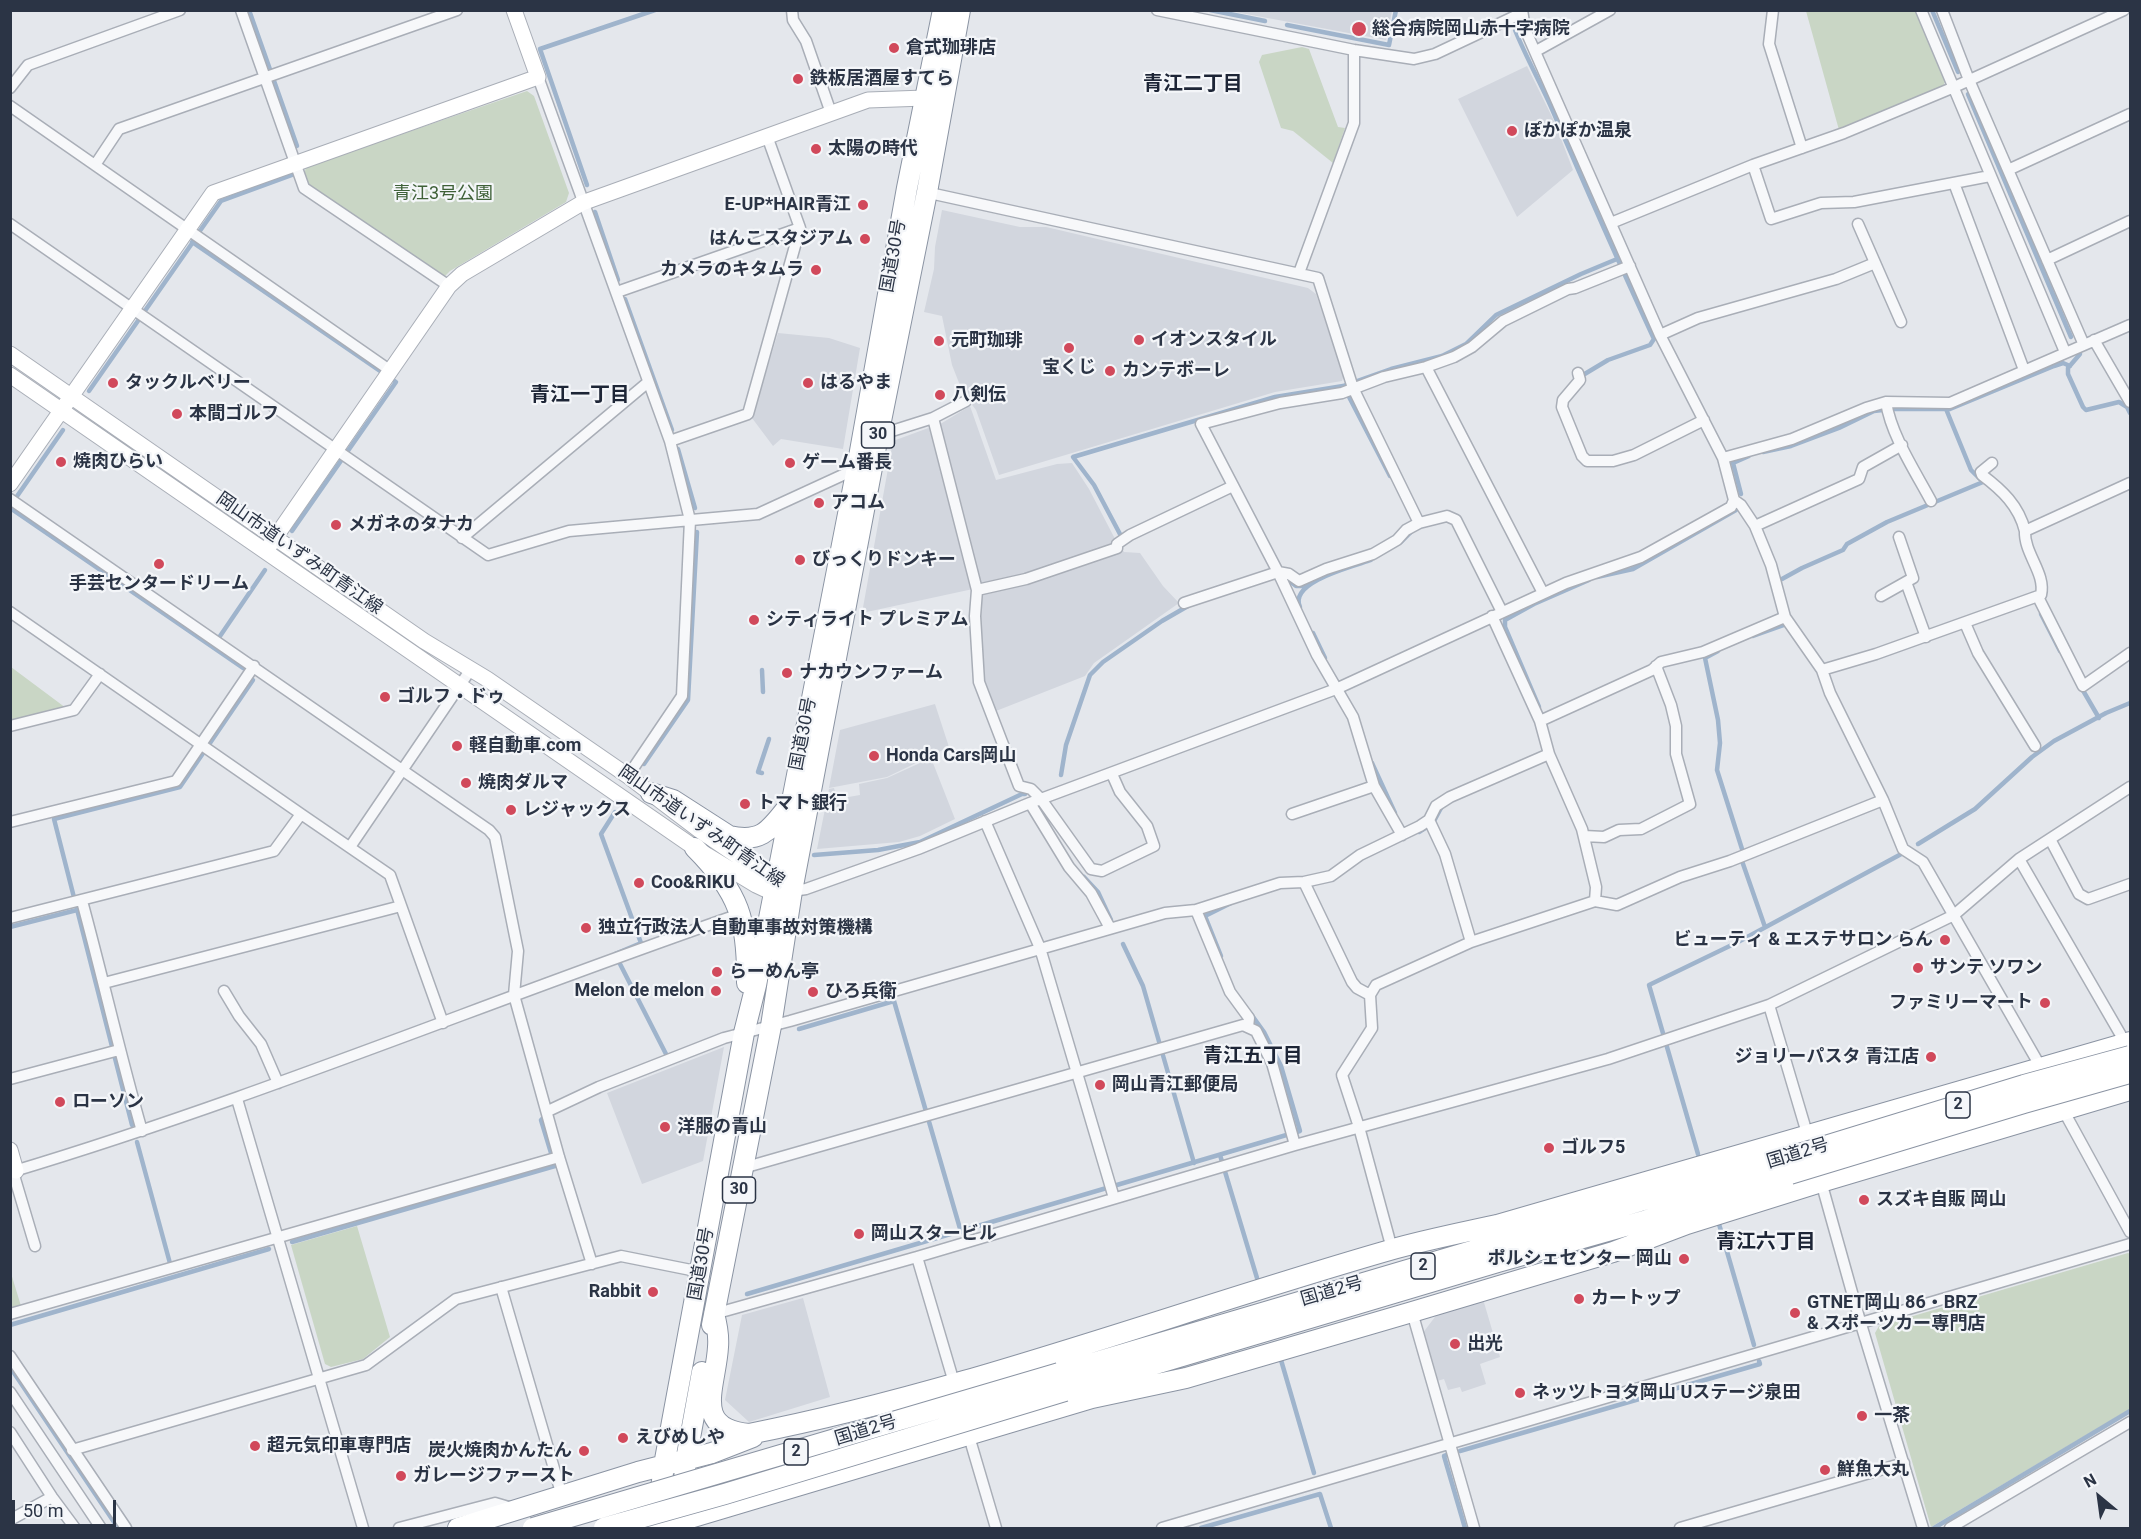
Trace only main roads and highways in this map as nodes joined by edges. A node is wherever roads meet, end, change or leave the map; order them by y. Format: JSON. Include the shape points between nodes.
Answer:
{"nodes":[{"id":1,"x":943,"y":10,"type":"edge"},
{"id":2,"x":960,"y":10,"type":"edge"},
{"id":3,"x":870,"y":436,"type":"junction"},
{"id":4,"x":865,"y":466,"type":"junction"},
{"id":5,"x":651,"y":793,"type":"road end"},
{"id":6,"x":790,"y":804,"type":"junction"},
{"id":7,"x":695,"y":848,"type":"road end"},
{"id":8,"x":780,"y":888,"type":"junction"},
{"id":9,"x":745,"y":1026,"type":"junction"},
{"id":10,"x":2129,"y":1047,"type":"edge"},
{"id":11,"x":2130,"y":1073,"type":"edge"},
{"id":12,"x":2130,"y":1090,"type":"edge"},
{"id":13,"x":1788,"y":1166,"type":"junction"},
{"id":14,"x":1687,"y":1224,"type":"junction"},
{"id":15,"x":1497,"y":1225,"type":"junction"},
{"id":16,"x":1498,"y":1262,"type":"junction"},
{"id":17,"x":714,"y":1314,"type":"junction"},
{"id":18,"x":1195,"y":1332,"type":"junction"},
{"id":19,"x":1062,"y":1382,"type":"junction"},
{"id":20,"x":776,"y":1429,"type":"junction"},
{"id":21,"x":686,"y":1460,"type":"junction"},
{"id":22,"x":664,"y":1465,"type":"junction"},
{"id":23,"x":680,"y":1525,"type":"edge"},
{"id":24,"x":458,"y":1528,"type":"edge"},
{"id":25,"x":533,"y":1528,"type":"edge"},
{"id":26,"x":604,"y":1528,"type":"edge"},
{"id":27,"x":655,"y":1528,"type":"edge"}],
"edges":[{"from":1,"to":3,"type":"highway","name":"国道30号","number":"30","via":[[907,188]]},
{"from":2,"to":3,"type":"highway","name":"国道30号","number":"30","via":[[927,192]]},
{"from":3,"to":4,"type":"highway","name":"国道30号","number":"30"},
{"from":4,"to":6,"type":"highway","name":"国道30号","number":"30"},
{"from":4,"to":8,"type":"highway","name":"国道30号","number":"30"},
{"from":5,"to":6,"type":"highway","via":[[673,800],[729,836],[740,838],[761,836]]},
{"from":6,"to":8,"type":"highway","name":"国道30号","number":"30"},
{"from":7,"to":9,"type":"highway","via":[[726,881],[746,933]]},
{"from":8,"to":9,"type":"highway","name":"国道30号","number":"30"},
{"from":8,"to":17,"type":"highway","name":"国道30号","number":"30","via":[[771,1026]]},
{"from":9,"to":22,"type":"highway","name":"国道30号","number":"30"},
{"from":10,"to":13,"type":"highway","name":"国道2号","number":"2","bridge":true},
{"from":10,"to":15,"type":"highway","via":[[2041,1068]]},
{"from":11,"to":13,"type":"highway","name":"国道2号","number":"2","bridge":true},
{"from":12,"to":14,"type":"highway"},
{"from":13,"to":16,"type":"highway","name":"国道2号","number":"2","via":[[1647,1220]]},
{"from":13,"to":18,"type":"highway","name":"国道2号","number":"2"},
{"from":14,"to":16,"type":"highway","via":[[1530,1264]]},
{"from":14,"to":23,"type":"highway","via":[[1613,1252],[1186,1377],[1092,1398]]},
{"from":15,"to":18,"type":"highway","via":[[1444,1246],[1285,1294]]},
{"from":15,"to":20,"type":"highway","via":[[1392,1249],[954,1385]]},
{"from":16,"to":19,"type":"highway","name":"国道2号","number":"2"},
{"from":17,"to":20,"type":"highway","via":[[718,1348],[710,1401],[716,1421],[723,1429],[736,1433]]},
{"from":17,"to":21,"type":"highway","name":"国道30号","number":"30"},
{"from":18,"to":19,"type":"highway","name":"国道2号","number":"2"},
{"from":19,"to":25,"type":"highway","name":"国道2号","number":"2","bridge":true},
{"from":19,"to":26,"type":"highway","name":"国道2号","number":"2","bridge":true,"via":[[725,1494]]},
{"from":20,"to":21,"type":"highway"},
{"from":21,"to":22,"type":"highway"},
{"from":21,"to":23,"type":"highway","name":"国道30号","number":"30"},
{"from":22,"to":24,"type":"highway"},
{"from":22,"to":27,"type":"highway","name":"国道30号","number":"30"},
{"from":23,"to":27,"type":"highway"}]}
